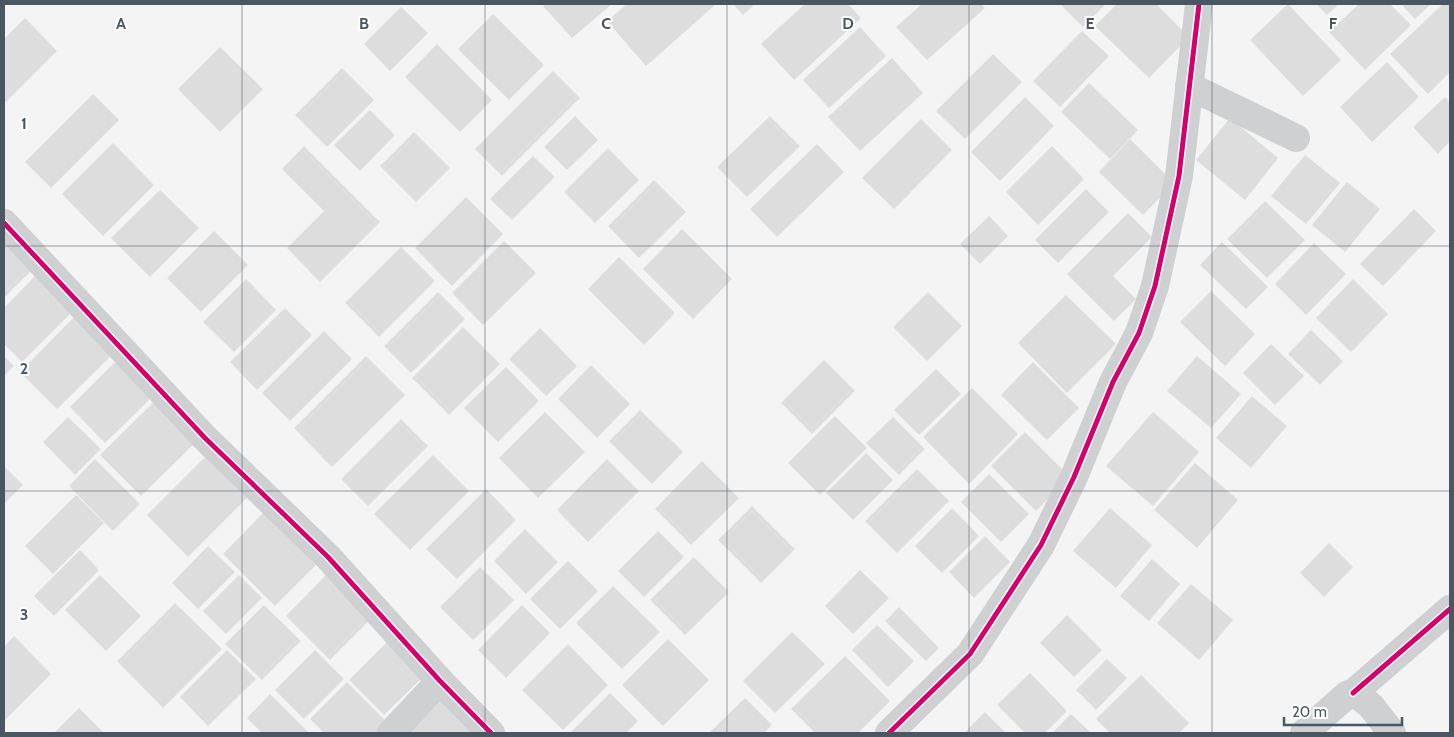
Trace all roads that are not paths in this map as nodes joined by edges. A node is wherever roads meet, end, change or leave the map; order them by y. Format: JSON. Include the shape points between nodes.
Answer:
{"nodes":[{"id":1,"x":1199,"y":4,"type":"edge"},
{"id":2,"x":1189,"y":86,"type":"junction"},
{"id":3,"x":1296,"y":138,"type":"dead end"},
{"id":4,"x":4,"y":223,"type":"edge"},
{"id":5,"x":1450,"y":609,"type":"edge"},
{"id":6,"x":440,"y":681,"type":"junction"},
{"id":7,"x":1353,"y":693,"type":"junction"},
{"id":8,"x":391,"y":733,"type":"edge"},
{"id":9,"x":492,"y":733,"type":"edge"},
{"id":10,"x":889,"y":733,"type":"edge"},
{"id":11,"x":1304,"y":733,"type":"edge"},
{"id":12,"x":1392,"y":733,"type":"edge"}],
"edges":[{"from":1,"to":2,"type":"street"},
{"from":2,"to":3,"type":"street"},
{"from":2,"to":10,"type":"street","via":[[1179,176],[1155,286],[1138,333],[1113,382],[1074,477],[1041,545],[970,654]]},
{"from":4,"to":6,"type":"street","via":[[205,438],[328,557]]},
{"from":5,"to":7,"type":"street"},
{"from":6,"to":8,"type":"street"},
{"from":6,"to":9,"type":"street"},
{"from":7,"to":11,"type":"street"},
{"from":7,"to":12,"type":"street","via":[[1370,706]]}]}
